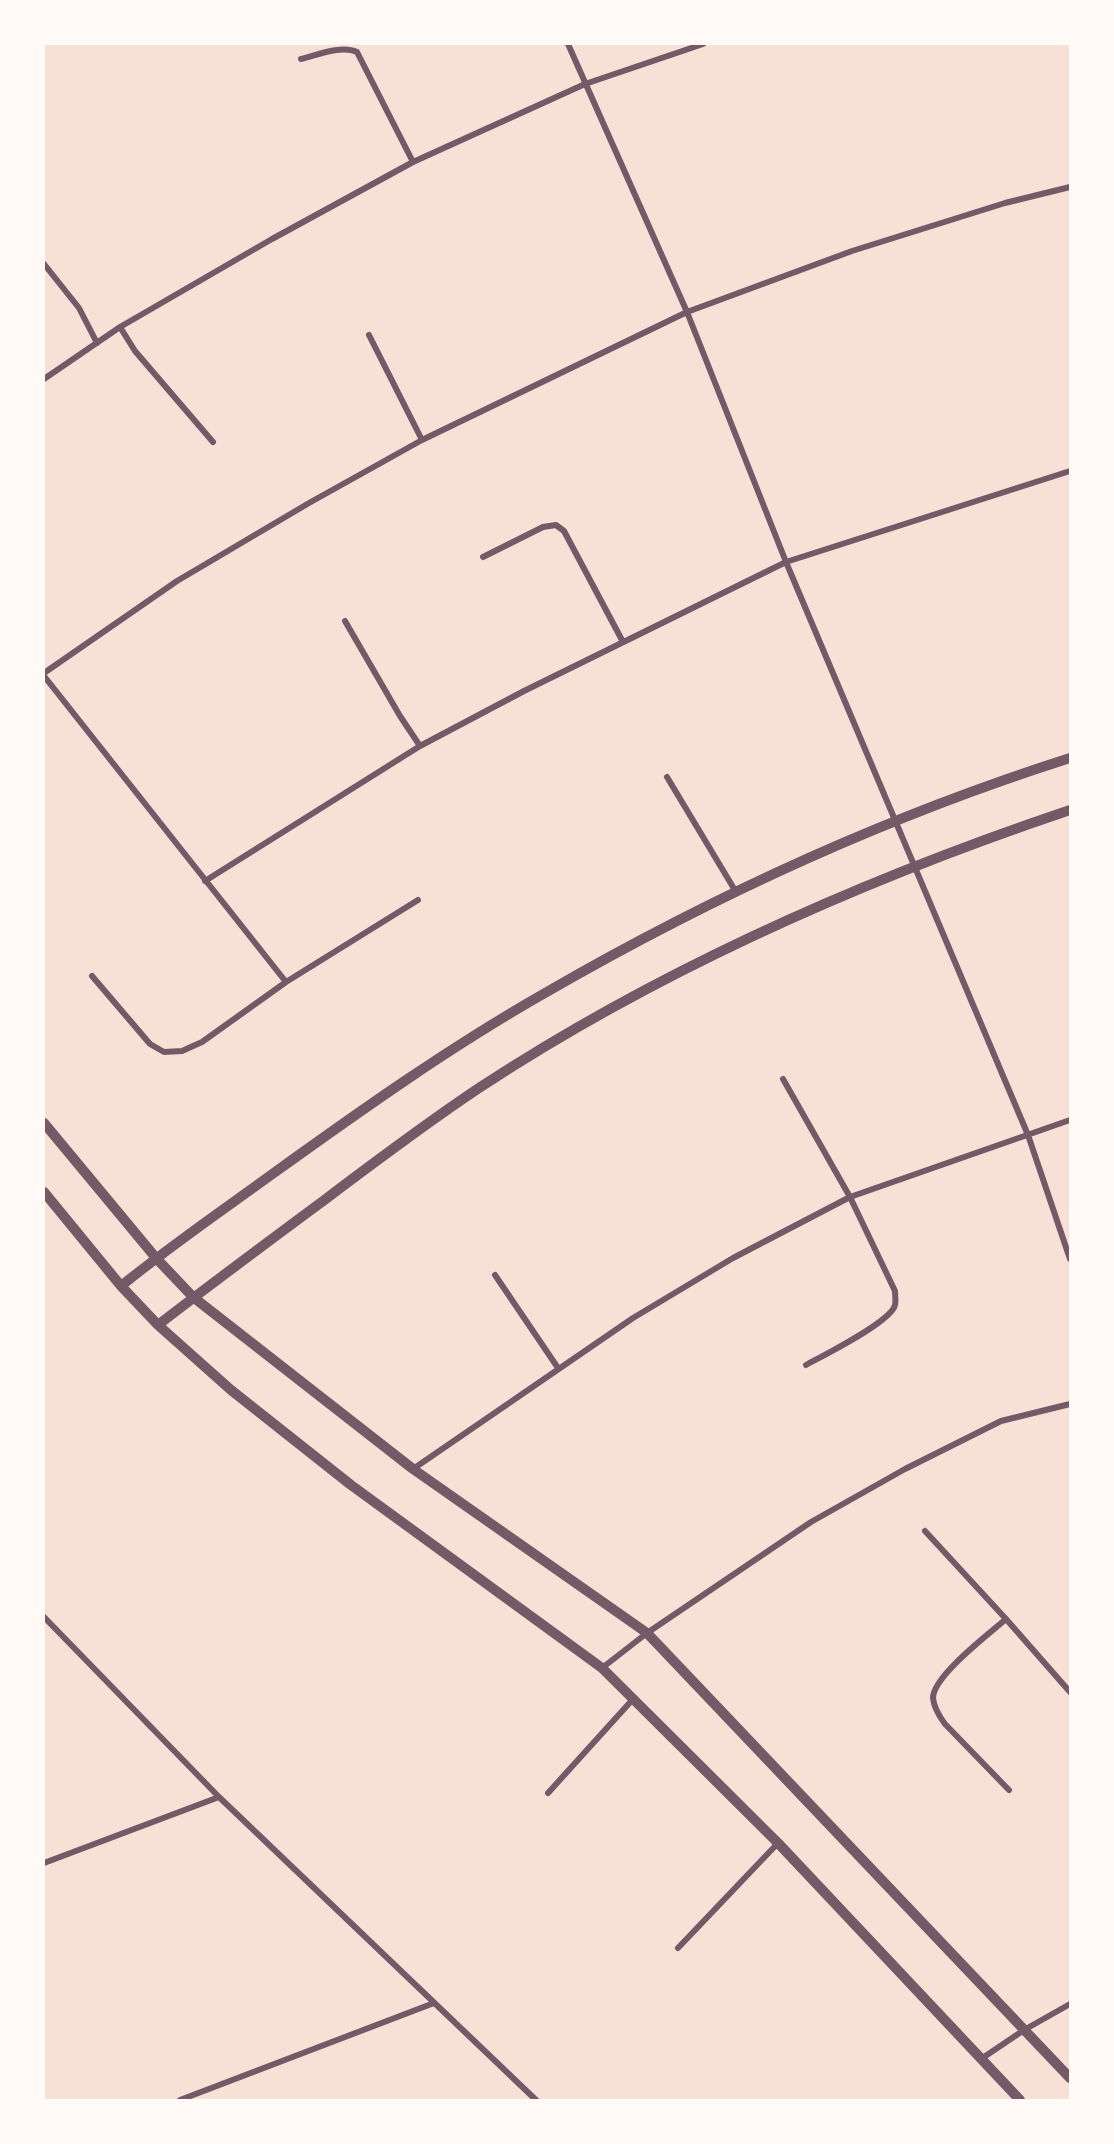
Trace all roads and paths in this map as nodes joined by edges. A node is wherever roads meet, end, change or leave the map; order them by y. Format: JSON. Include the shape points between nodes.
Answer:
{"nodes":[{"id":1,"x":568,"y":44,"type":"edge"},
{"id":2,"x":703,"y":44,"type":"edge"},
{"id":3,"x":301,"y":59,"type":"dead end"},
{"id":4,"x":585,"y":84,"type":"junction"},
{"id":5,"x":413,"y":162,"type":"junction"},
{"id":6,"x":1071,"y":187,"type":"edge"},
{"id":7,"x":44,"y":264,"type":"edge"},
{"id":8,"x":687,"y":312,"type":"junction"},
{"id":9,"x":120,"y":327,"type":"junction"},
{"id":10,"x":369,"y":335,"type":"dead end"},
{"id":11,"x":97,"y":343,"type":"junction"},
{"id":12,"x":44,"y":379,"type":"edge"},
{"id":13,"x":422,"y":440,"type":"junction"},
{"id":14,"x":213,"y":442,"type":"dead end"},
{"id":15,"x":1071,"y":471,"type":"edge"},
{"id":16,"x":483,"y":557,"type":"dead end"},
{"id":17,"x":786,"y":562,"type":"junction"},
{"id":18,"x":345,"y":621,"type":"dead end"},
{"id":19,"x":623,"y":642,"type":"junction"},
{"id":20,"x":44,"y":674,"type":"edge"},
{"id":21,"x":420,"y":746,"type":"junction"},
{"id":22,"x":1071,"y":758,"type":"edge"},
{"id":23,"x":667,"y":777,"type":"dead end"},
{"id":24,"x":1071,"y":810,"type":"edge"},
{"id":25,"x":895,"y":820,"type":"junction"},
{"id":26,"x":915,"y":867,"type":"junction"},
{"id":27,"x":205,"y":881,"type":"junction"},
{"id":28,"x":736,"y":893,"type":"junction"},
{"id":29,"x":418,"y":900,"type":"dead end"},
{"id":30,"x":92,"y":976,"type":"dead end"},
{"id":31,"x":286,"y":982,"type":"junction"},
{"id":32,"x":783,"y":1079,"type":"dead end"},
{"id":33,"x":1071,"y":1120,"type":"edge"},
{"id":34,"x":44,"y":1123,"type":"edge"},
{"id":35,"x":1028,"y":1135,"type":"junction"},
{"id":36,"x":44,"y":1192,"type":"edge"},
{"id":37,"x":850,"y":1197,"type":"junction"},
{"id":38,"x":156,"y":1258,"type":"junction"},
{"id":39,"x":1071,"y":1259,"type":"edge"},
{"id":40,"x":495,"y":1275,"type":"dead end"},
{"id":41,"x":121,"y":1286,"type":"junction"},
{"id":42,"x":193,"y":1297,"type":"junction"},
{"id":43,"x":158,"y":1325,"type":"junction"},
{"id":44,"x":807,"y":1365,"type":"dead end"},
{"id":45,"x":558,"y":1368,"type":"junction"},
{"id":46,"x":1071,"y":1404,"type":"edge"},
{"id":47,"x":413,"y":1469,"type":"junction"},
{"id":48,"x":925,"y":1531,"type":"dead end"},
{"id":49,"x":44,"y":1617,"type":"edge"},
{"id":50,"x":1006,"y":1619,"type":"junction"},
{"id":51,"x":647,"y":1633,"type":"junction"},
{"id":52,"x":602,"y":1668,"type":"junction"},
{"id":53,"x":1071,"y":1681,"type":"edge"},
{"id":54,"x":1063,"y":1684,"type":"junction"},
{"id":55,"x":1071,"y":1692,"type":"edge"},
{"id":56,"x":634,"y":1698,"type":"junction"},
{"id":57,"x":1009,"y":1790,"type":"dead end"},
{"id":58,"x":548,"y":1793,"type":"dead end"},
{"id":59,"x":219,"y":1797,"type":"junction"},
{"id":60,"x":777,"y":1843,"type":"junction"},
{"id":61,"x":44,"y":1863,"type":"edge"},
{"id":62,"x":678,"y":1948,"type":"dead end"},
{"id":63,"x":434,"y":2003,"type":"junction"},
{"id":64,"x":1071,"y":2004,"type":"edge"},
{"id":65,"x":1024,"y":2030,"type":"junction"},
{"id":66,"x":981,"y":2060,"type":"junction"},
{"id":67,"x":1071,"y":2078,"type":"edge"},
{"id":68,"x":180,"y":2100,"type":"edge"},
{"id":69,"x":536,"y":2100,"type":"edge"},
{"id":70,"x":1020,"y":2100,"type":"edge"}],
"edges":[{"from":1,"to":4,"type":"street"},
{"from":2,"to":4,"type":"street"},
{"from":3,"to":5,"type":"street","via":[[342,49],[357,52]]},
{"from":4,"to":5,"type":"street"},
{"from":4,"to":8,"type":"street"},
{"from":5,"to":9,"type":"street"},
{"from":6,"to":8,"type":"street","via":[[1005,202],[852,251]]},
{"from":7,"to":11,"type":"street","via":[[79,308]]},
{"from":8,"to":13,"type":"street"},
{"from":8,"to":17,"type":"street"},
{"from":9,"to":11,"type":"street"},
{"from":9,"to":14,"type":"street","via":[[135,351]]},
{"from":10,"to":13,"type":"street"},
{"from":11,"to":12,"type":"street"},
{"from":13,"to":20,"type":"street","via":[[177,581]]},
{"from":15,"to":17,"type":"street"},
{"from":16,"to":19,"type":"street","via":[[543,527],[556,525],[564,531]]},
{"from":17,"to":19,"type":"street"},
{"from":17,"to":25,"type":"street"},
{"from":18,"to":21,"type":"street"},
{"from":19,"to":21,"type":"street"},
{"from":20,"to":27,"type":"street"},
{"from":21,"to":27,"type":"street"},
{"from":22,"to":25,"type":"street"},
{"from":23,"to":28,"type":"street"},
{"from":24,"to":26,"type":"street"},
{"from":25,"to":26,"type":"street"},
{"from":25,"to":28,"type":"street"},
{"from":26,"to":35,"type":"street"},
{"from":26,"to":42,"type":"street","via":[[776,925],[673,975],[564,1037],[400,1143]]},
{"from":27,"to":31,"type":"street"},
{"from":28,"to":38,"type":"street","via":[[545,993],[455,1048]]},
{"from":29,"to":31,"type":"street"},
{"from":30,"to":31,"type":"street","via":[[150,1044],[164,1052],[183,1051],[202,1042]]},
{"from":32,"to":37,"type":"street"},
{"from":33,"to":35,"type":"street"},
{"from":34,"to":38,"type":"street"},
{"from":35,"to":37,"type":"street"},
{"from":35,"to":39,"type":"street"},
{"from":36,"to":41,"type":"street"},
{"from":37,"to":44,"type":"street","via":[[895,1291],[895,1305],[878,1324]]},
{"from":37,"to":45,"type":"street","via":[[686,1285]]},
{"from":38,"to":41,"type":"street"},
{"from":38,"to":42,"type":"street"},
{"from":40,"to":45,"type":"street"},
{"from":41,"to":43,"type":"street"},
{"from":42,"to":43,"type":"street"},
{"from":42,"to":47,"type":"street"},
{"from":43,"to":52,"type":"street","via":[[231,1390],[351,1485]]},
{"from":45,"to":47,"type":"street"},
{"from":46,"to":51,"type":"street","via":[[1001,1421],[896,1474],[811,1522]]},
{"from":47,"to":51,"type":"street"},
{"from":48,"to":50,"type":"street"},
{"from":49,"to":59,"type":"street"},
{"from":50,"to":54,"type":"street"},
{"from":50,"to":57,"type":"street","via":[[943,1675],[933,1697],[945,1724]]},
{"from":51,"to":52,"type":"street"},
{"from":51,"to":65,"type":"street"},
{"from":52,"to":56,"type":"street"},
{"from":53,"to":54,"type":"street"},
{"from":54,"to":55,"type":"street"},
{"from":56,"to":58,"type":"street"},
{"from":56,"to":60,"type":"street"},
{"from":59,"to":61,"type":"street"},
{"from":59,"to":63,"type":"street"},
{"from":60,"to":62,"type":"street"},
{"from":60,"to":66,"type":"street"},
{"from":63,"to":68,"type":"street"},
{"from":63,"to":69,"type":"street"},
{"from":64,"to":65,"type":"street"},
{"from":65,"to":66,"type":"street"},
{"from":65,"to":67,"type":"street"},
{"from":66,"to":70,"type":"street"}]}
